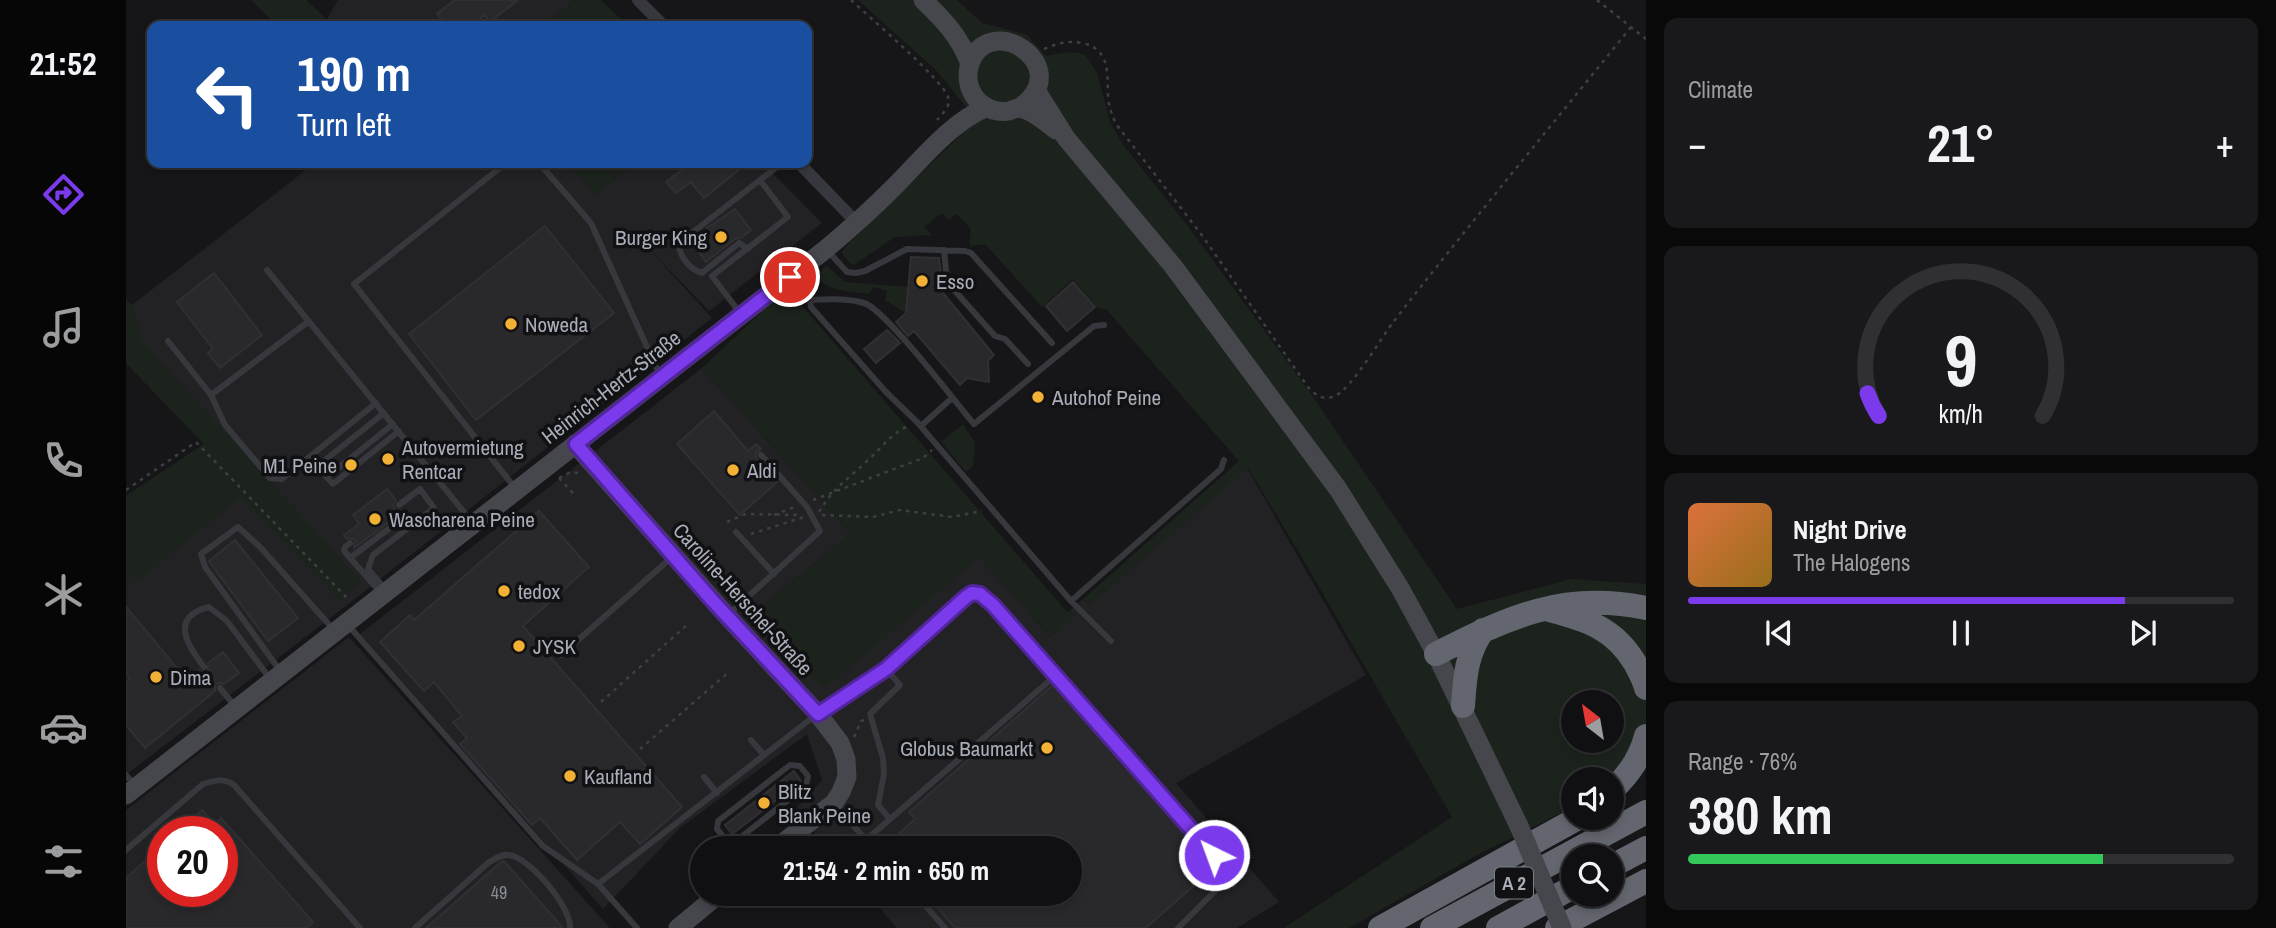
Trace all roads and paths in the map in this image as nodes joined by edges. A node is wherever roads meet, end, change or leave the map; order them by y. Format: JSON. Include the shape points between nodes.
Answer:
{"nodes":[{"id":1,"x":638,"y":0,"type":"edge"},
{"id":2,"x":851,"y":0,"type":"edge"},
{"id":3,"x":923,"y":0,"type":"edge"},
{"id":4,"x":1597,"y":0,"type":"edge"},
{"id":5,"x":942,"y":18,"type":"junction"},
{"id":6,"x":659,"y":21,"type":"edge"},
{"id":7,"x":1631,"y":27,"type":"junction"},
{"id":8,"x":1646,"y":39,"type":"edge"},
{"id":9,"x":990,"y":44,"type":"junction"},
{"id":10,"x":1033,"y":57,"type":"junction"},
{"id":11,"x":970,"y":64,"type":"junction"},
{"id":12,"x":970,"y":89,"type":"junction"},
{"id":13,"x":1036,"y":90,"type":"junction"},
{"id":14,"x":987,"y":107,"type":"junction"},
{"id":15,"x":1019,"y":108,"type":"junction"},
{"id":16,"x":945,"y":123,"type":"junction"},
{"id":17,"x":1066,"y":138,"type":"junction"},
{"id":18,"x":500,"y":168,"type":"edge"},
{"id":19,"x":543,"y":168,"type":"edge"},
{"id":20,"x":776,"y":168,"type":"edge"},
{"id":21,"x":804,"y":168,"type":"edge"},
{"id":22,"x":760,"y":180,"type":"junction"},
{"id":23,"x":857,"y":223,"type":"junction"},
{"id":24,"x":748,"y":248,"type":"junction"},
{"id":25,"x":827,"y":249,"type":"junction"},
{"id":26,"x":944,"y":250,"type":"junction"},
{"id":27,"x":267,"y":270,"type":"dead end"},
{"id":28,"x":790,"y":277,"type":"junction"},
{"id":29,"x":810,"y":300,"type":"junction"},
{"id":30,"x":742,"y":314,"type":"junction"},
{"id":31,"x":309,"y":321,"type":"junction"},
{"id":32,"x":1104,"y":325,"type":"dead end"},
{"id":33,"x":168,"y":341,"type":"dead end"},
{"id":34,"x":1052,"y":343,"type":"dead end"},
{"id":35,"x":1028,"y":364,"type":"dead end"},
{"id":36,"x":664,"y":376,"type":"junction"},
{"id":37,"x":211,"y":394,"type":"junction"},
{"id":38,"x":952,"y":398,"type":"junction"},
{"id":39,"x":376,"y":403,"type":"junction"},
{"id":40,"x":384,"y":413,"type":"junction"},
{"id":41,"x":393,"y":424,"type":"junction"},
{"id":42,"x":919,"y":424,"type":"junction"},
{"id":43,"x":399,"y":431,"type":"junction"},
{"id":44,"x":576,"y":444,"type":"junction"},
{"id":45,"x":937,"y":445,"type":"junction"},
{"id":46,"x":761,"y":455,"type":"dead end"},
{"id":47,"x":1224,"y":460,"type":"dead end"},
{"id":48,"x":554,"y":472,"type":"junction"},
{"id":49,"x":584,"y":473,"type":"dead end"},
{"id":50,"x":327,"y":477,"type":"junction"},
{"id":51,"x":126,"y":490,"type":"edge"},
{"id":52,"x":517,"y":490,"type":"junction"},
{"id":53,"x":830,"y":494,"type":"junction"},
{"id":54,"x":574,"y":498,"type":"dead end"},
{"id":55,"x":803,"y":504,"type":"junction"},
{"id":56,"x":399,"y":505,"type":"dead end"},
{"id":57,"x":992,"y":509,"type":"junction"},
{"id":58,"x":811,"y":515,"type":"junction"},
{"id":59,"x":771,"y":516,"type":"junction"},
{"id":60,"x":403,"y":518,"type":"dead end"},
{"id":61,"x":727,"y":522,"type":"dead end"},
{"id":62,"x":473,"y":524,"type":"junction"},
{"id":63,"x":738,"y":534,"type":"joint"},
{"id":64,"x":350,"y":543,"type":"dead end"},
{"id":65,"x":673,"y":555,"type":"junction"},
{"id":66,"x":350,"y":558,"type":"junction"},
{"id":67,"x":774,"y":574,"type":"junction"},
{"id":68,"x":385,"y":594,"type":"junction"},
{"id":69,"x":1071,"y":601,"type":"junction"},
{"id":70,"x":352,"y":604,"type":"dead end"},
{"id":71,"x":1646,"y":608,"type":"edge"},
{"id":72,"x":1545,"y":609,"type":"junction"},
{"id":73,"x":727,"y":616,"type":"junction"},
{"id":74,"x":688,"y":624,"type":"dead end"},
{"id":75,"x":341,"y":628,"type":"junction"},
{"id":76,"x":1483,"y":631,"type":"junction"},
{"id":77,"x":1111,"y":641,"type":"dead end"},
{"id":78,"x":1436,"y":654,"type":"junction"},
{"id":79,"x":561,"y":655,"type":"dead end"},
{"id":80,"x":204,"y":667,"type":"dead end"},
{"id":81,"x":886,"y":669,"type":"junction"},
{"id":82,"x":730,"y":671,"type":"dead end"},
{"id":83,"x":1055,"y":676,"type":"junction"},
{"id":84,"x":277,"y":677,"type":"junction"},
{"id":85,"x":220,"y":688,"type":"dead end"},
{"id":86,"x":1646,"y":688,"type":"edge"},
{"id":87,"x":601,"y":702,"type":"dead end"},
{"id":88,"x":1463,"y":706,"type":"junction"},
{"id":89,"x":237,"y":709,"type":"junction"},
{"id":90,"x":818,"y":714,"type":"junction"},
{"id":91,"x":870,"y":717,"type":"junction"},
{"id":92,"x":1646,"y":736,"type":"edge"},
{"id":93,"x":751,"y":740,"type":"dead end"},
{"id":94,"x":840,"y":743,"type":"junction"},
{"id":95,"x":640,"y":749,"type":"dead end"},
{"id":96,"x":764,"y":755,"type":"junction"},
{"id":97,"x":704,"y":777,"type":"dead end"},
{"id":98,"x":1624,"y":779,"type":"edge"},
{"id":99,"x":1646,"y":784,"type":"edge"},
{"id":100,"x":129,"y":786,"type":"edge"},
{"id":101,"x":717,"y":793,"type":"junction"},
{"id":102,"x":1624,"y":795,"type":"edge"},
{"id":103,"x":834,"y":803,"type":"junction"},
{"id":104,"x":1646,"y":813,"type":"edge"},
{"id":105,"x":890,"y":819,"type":"junction"},
{"id":106,"x":1561,"y":826,"type":"edge"},
{"id":107,"x":792,"y":836,"type":"edge"},
{"id":108,"x":863,"y":836,"type":"edge"},
{"id":109,"x":870,"y":836,"type":"edge"},
{"id":110,"x":733,"y":847,"type":"edge"},
{"id":111,"x":1646,"y":848,"type":"edge"},
{"id":112,"x":126,"y":850,"type":"edge"},
{"id":113,"x":1624,"y":860,"type":"edge"},
{"id":114,"x":1646,"y":881,"type":"edge"},
{"id":115,"x":598,"y":884,"type":"junction"},
{"id":116,"x":1646,"y":889,"type":"edge"},
{"id":117,"x":1561,"y":894,"type":"edge"},
{"id":118,"x":705,"y":906,"type":"edge"},
{"id":119,"x":926,"y":906,"type":"edge"},
{"id":120,"x":1566,"y":924,"type":"edge"},
{"id":121,"x":360,"y":928,"type":"edge"},
{"id":122,"x":415,"y":928,"type":"edge"},
{"id":123,"x":570,"y":928,"type":"edge"},
{"id":124,"x":637,"y":928,"type":"edge"},
{"id":125,"x":678,"y":928,"type":"edge"},
{"id":126,"x":945,"y":928,"type":"edge"},
{"id":127,"x":1178,"y":928,"type":"edge"},
{"id":128,"x":1380,"y":928,"type":"edge"},
{"id":129,"x":1432,"y":928,"type":"edge"},
{"id":130,"x":1498,"y":928,"type":"edge"}],
"edges":[{"from":1,"to":6,"type":"street"},
{"from":2,"to":16,"type":"path","via":[[949,97]]},
{"from":3,"to":5,"type":"street"},
{"from":4,"to":7,"type":"path"},
{"from":5,"to":9,"type":"street"},
{"from":5,"to":11,"type":"street"},
{"from":7,"to":8,"type":"path"},
{"from":7,"to":10,"type":"path","via":[[1351,380],[1337,395],[1326,398],[1308,387],[1201,234],[1116,124],[1103,55],[1075,42],[1050,47]]},
{"from":9,"to":10,"type":"street","via":[[1018,44]]},
{"from":9,"to":11,"type":"street"},
{"from":10,"to":13,"type":"street","via":[[1038,73]]},
{"from":11,"to":12,"type":"street"},
{"from":12,"to":14,"type":"street"},
{"from":12,"to":16,"type":"street","name":"Heinrich-Hertz-Straße","via":[[962,111]]},
{"from":13,"to":15,"type":"street"},
{"from":13,"to":17,"type":"street"},
{"from":14,"to":15,"type":"street"},
{"from":14,"to":16,"type":"street","name":"Heinrich-Hertz-Straße"},
{"from":15,"to":17,"type":"street"},
{"from":16,"to":23,"type":"street","name":"Heinrich-Hertz-Straße"},
{"from":17,"to":78,"type":"street","via":[[1173,266],[1338,489]]},
{"from":18,"to":52,"type":"lane","via":[[354,284]]},
{"from":19,"to":36,"type":"lane","via":[[591,223]]},
{"from":20,"to":22,"type":"lane"},
{"from":21,"to":23,"type":"street"},
{"from":22,"to":24,"type":"lane","via":[[788,217]]},
{"from":22,"to":24,"type":"lane","via":[[679,243],[679,252],[694,271],[702,272],[739,243]]},
{"from":23,"to":25,"type":"street","name":"Heinrich-Hertz-Straße"},
{"from":24,"to":30,"type":"lane","via":[[712,276]]},
{"from":25,"to":26,"type":"lane","via":[[847,272],[856,273],[907,249]]},
{"from":25,"to":28,"type":"street","name":"Heinrich-Hertz-Straße"},
{"from":26,"to":34,"type":"lane","via":[[971,253]]},
{"from":26,"to":35,"type":"lane","via":[[947,282],[995,336],[1006,339]]},
{"from":27,"to":31,"type":"lane"},
{"from":28,"to":29,"type":"lane"},
{"from":28,"to":30,"type":"street","name":"Heinrich-Hertz-Straße"},
{"from":29,"to":38,"type":"lane","via":[[866,303],[886,319]]},
{"from":29,"to":42,"type":"lane","via":[[811,307]]},
{"from":30,"to":36,"type":"street","name":"Heinrich-Hertz-Straße"},
{"from":31,"to":37,"type":"lane"},
{"from":31,"to":39,"type":"lane"},
{"from":32,"to":38,"type":"lane","via":[[1094,326],[974,425]]},
{"from":33,"to":37,"type":"lane"},
{"from":36,"to":44,"type":"street","name":"Heinrich-Hertz-Straße"},
{"from":37,"to":39,"type":"lane","via":[[225,425],[270,478],[282,479]]},
{"from":38,"to":42,"type":"lane"},
{"from":39,"to":40,"type":"lane"},
{"from":40,"to":41,"type":"lane"},
{"from":40,"to":50,"type":"lane","via":[[320,465]]},
{"from":41,"to":43,"type":"lane"},
{"from":41,"to":50,"type":"lane"},
{"from":42,"to":45,"type":"lane"},
{"from":42,"to":53,"type":"path","via":[[892,434]]},
{"from":43,"to":50,"type":"lane","via":[[333,484]]},
{"from":43,"to":62,"type":"lane"},
{"from":44,"to":48,"type":"street","name":"Heinrich-Hertz-Straße"},
{"from":44,"to":65,"type":"street","name":"Caroline-Herschel-Straße"},
{"from":45,"to":53,"type":"path","via":[[923,458]]},
{"from":45,"to":57,"type":"lane"},
{"from":46,"to":55,"type":"lane"},
{"from":47,"to":69,"type":"lane","via":[[1221,469]]},
{"from":48,"to":49,"type":"path"},
{"from":48,"to":52,"type":"street","name":"Heinrich-Hertz-Straße"},
{"from":48,"to":54,"type":"path"},
{"from":51,"to":70,"type":"path","via":[[197,442]]},
{"from":52,"to":62,"type":"street","name":"Heinrich-Hertz-Straße"},
{"from":53,"to":55,"type":"path"},
{"from":53,"to":57,"type":"path","via":[[817,515],[873,517],[900,510],[952,517]]},
{"from":55,"to":58,"type":"lane"},
{"from":55,"to":59,"type":"path"},
{"from":56,"to":68,"type":"lane","via":[[420,488],[434,508],[369,562],[368,569]]},
{"from":57,"to":69,"type":"lane"},
{"from":58,"to":59,"type":"path"},
{"from":58,"to":63,"type":"path"},
{"from":58,"to":67,"type":"lane","via":[[820,531]]},
{"from":59,"to":61,"type":"path","via":[[746,514]]},
{"from":60,"to":66,"type":"lane"},
{"from":62,"to":68,"type":"street","name":"Heinrich-Hertz-Straße"},
{"from":63,"to":67,"type":"lane"},
{"from":64,"to":66,"type":"lane","via":[[344,551]]},
{"from":65,"to":73,"type":"street","name":"Caroline-Herschel-Straße"},
{"from":65,"to":79,"type":"lane"},
{"from":66,"to":68,"type":"lane"},
{"from":67,"to":73,"type":"lane"},
{"from":68,"to":75,"type":"street","name":"Heinrich-Hertz-Straße"},
{"from":69,"to":77,"type":"lane"},
{"from":71,"to":72,"type":"highway","via":[[1617,602]]},
{"from":72,"to":76,"type":"highway"},
{"from":72,"to":86,"type":"highway","via":[[1599,626],[1618,639]]},
{"from":73,"to":90,"type":"street","name":"Caroline-Herschel-Straße"},
{"from":74,"to":87,"type":"path"},
{"from":75,"to":84,"type":"street","name":"Heinrich-Hertz-Straße"},
{"from":75,"to":84,"type":"lane","via":[[238,527],[201,554]]},
{"from":75,"to":115,"type":"lane","via":[[543,846]]},
{"from":76,"to":78,"type":"highway"},
{"from":76,"to":88,"type":"highway","via":[[1467,660]]},
{"from":78,"to":88,"type":"street"},
{"from":80,"to":84,"type":"lane","via":[[190,649],[186,620],[194,610],[209,607],[228,621]]},
{"from":81,"to":83,"type":"lane","via":[[972,593],[993,605]]},
{"from":81,"to":90,"type":"lane"},
{"from":81,"to":91,"type":"lane","via":[[901,685]]},
{"from":82,"to":95,"type":"path"},
{"from":83,"to":105,"type":"lane"},
{"from":83,"to":127,"type":"lane","via":[[1231,875]]},
{"from":84,"to":89,"type":"street","name":"Heinrich-Hertz-Straße"},
{"from":85,"to":89,"type":"lane"},
{"from":88,"to":120,"type":"street","bridge":true},
{"from":89,"to":100,"type":"street","name":"Heinrich-Hertz-Straße"},
{"from":90,"to":94,"type":"street","name":"Caroline-Herschel-Straße"},
{"from":90,"to":96,"type":"lane"},
{"from":91,"to":94,"type":"path","via":[[861,721],[854,737]]},
{"from":91,"to":105,"type":"lane","via":[[883,758],[878,805]]},
{"from":92,"to":98,"type":"highway"},
{"from":93,"to":96,"type":"lane"},
{"from":94,"to":103,"type":"street","name":"Caroline-Herschel-Straße","via":[[847,777]]},
{"from":96,"to":101,"type":"lane"},
{"from":97,"to":101,"type":"lane"},
{"from":99,"to":102,"type":"highway"},
{"from":101,"to":115,"type":"lane"},
{"from":103,"to":107,"type":"street"},
{"from":103,"to":108,"type":"lane"},
{"from":104,"to":129,"type":"highway","number":"A 2"},
{"from":105,"to":109,"type":"lane"},
{"from":106,"to":128,"type":"highway"},
{"from":110,"to":110,"type":"lane","via":[[718,829],[719,821],[790,765],[800,766],[808,776],[806,786]]},
{"from":111,"to":113,"type":"highway"},
{"from":112,"to":121,"type":"lane","via":[[203,784],[225,779]]},
{"from":114,"to":120,"type":"highway"},
{"from":115,"to":124,"type":"lane"},
{"from":116,"to":120,"type":"highway"},
{"from":117,"to":130,"type":"highway","number":"A 2"},
{"from":118,"to":125,"type":"street"},
{"from":119,"to":126,"type":"lane"},
{"from":122,"to":123,"type":"lane","via":[[488,863],[508,855],[532,867],[564,906]]}]}
